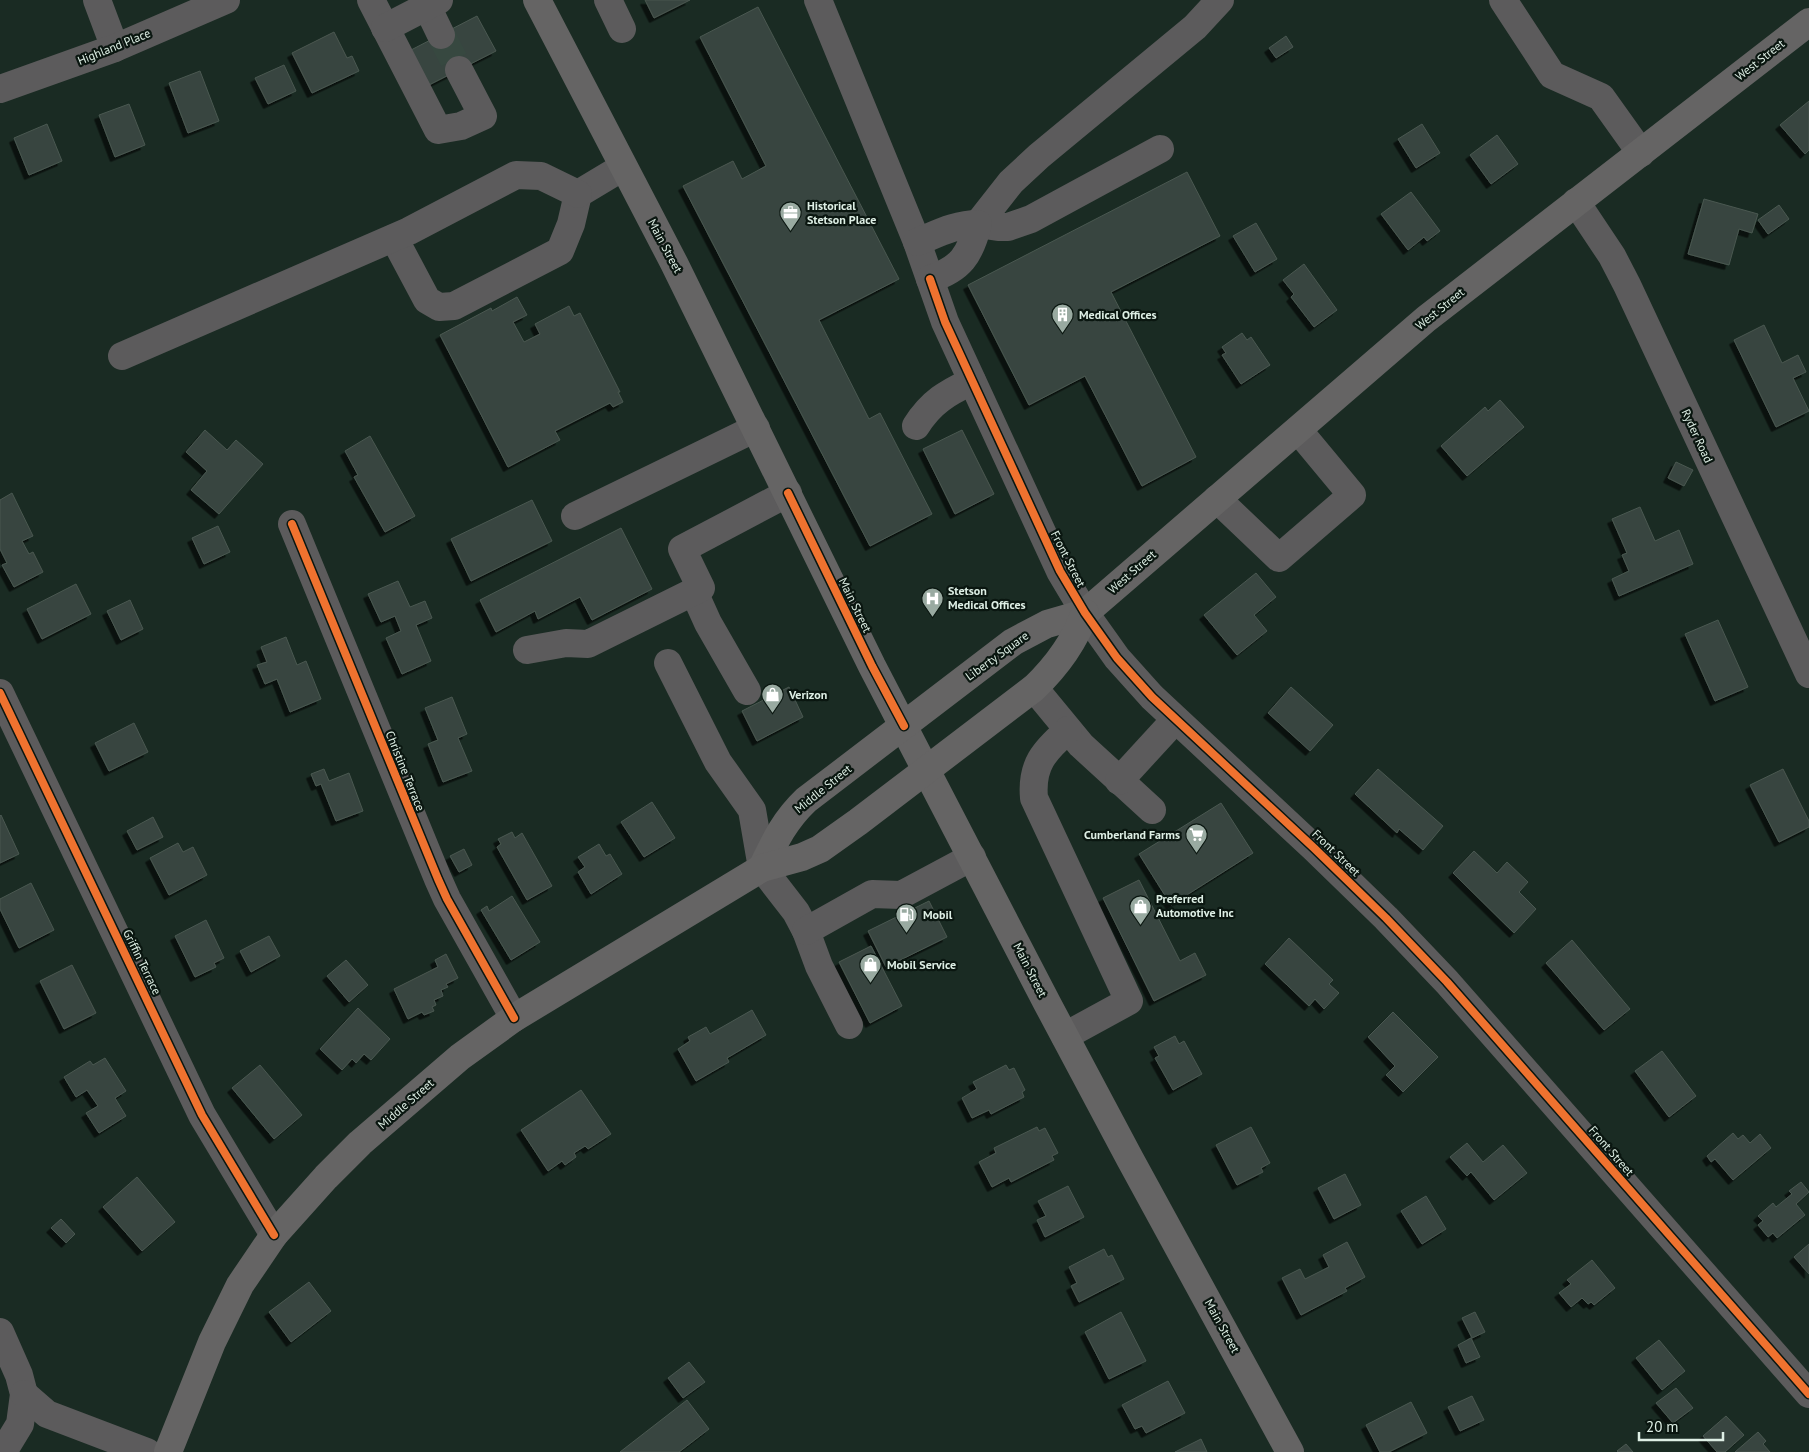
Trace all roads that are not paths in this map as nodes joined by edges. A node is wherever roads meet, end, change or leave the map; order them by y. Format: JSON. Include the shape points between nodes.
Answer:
{"nodes":[{"id":1,"x":97,"y":0,"type":"edge"},
{"id":2,"x":226,"y":0,"type":"edge"},
{"id":3,"x":371,"y":0,"type":"edge"},
{"id":4,"x":537,"y":0,"type":"edge"},
{"id":5,"x":608,"y":0,"type":"edge"},
{"id":6,"x":818,"y":0,"type":"edge"},
{"id":7,"x":1220,"y":0,"type":"edge"},
{"id":8,"x":1504,"y":0,"type":"edge"},
{"id":9,"x":430,"y":2,"type":"edge"},
{"id":10,"x":1809,"y":22,"type":"edge"},
{"id":11,"x":385,"y":28,"type":"junction"},
{"id":12,"x":622,"y":29,"type":"dead end"},
{"id":13,"x":441,"y":34,"type":"tunnel mouth"},
{"id":14,"x":115,"y":48,"type":"junction"},
{"id":15,"x":459,"y":70,"type":"tunnel mouth"},
{"id":16,"x":0,"y":89,"type":"edge"},
{"id":17,"x":1160,"y":149,"type":"dead end"},
{"id":18,"x":1640,"y":153,"type":"junction"},
{"id":19,"x":623,"y":167,"type":"junction"},
{"id":20,"x":578,"y":194,"type":"junction"},
{"id":21,"x":1576,"y":202,"type":"junction"},
{"id":22,"x":978,"y":224,"type":"junction"},
{"id":23,"x":394,"y":238,"type":"junction"},
{"id":24,"x":918,"y":242,"type":"junction"},
{"id":25,"x":930,"y":279,"type":"junction"},
{"id":26,"x":122,"y":356,"type":"dead end"},
{"id":27,"x":972,"y":381,"type":"junction"},
{"id":28,"x":916,"y":426,"type":"dead end"},
{"id":29,"x":756,"y":428,"type":"junction"},
{"id":30,"x":1298,"y":430,"type":"junction"},
{"id":31,"x":788,"y":493,"type":"junction"},
{"id":32,"x":1217,"y":499,"type":"junction"},
{"id":33,"x":575,"y":516,"type":"dead end"},
{"id":34,"x":292,"y":524,"type":"dead end"},
{"id":35,"x":694,"y":592,"type":"junction"},
{"id":36,"x":1085,"y":613,"type":"junction"},
{"id":37,"x":527,"y":650,"type":"dead end"},
{"id":38,"x":1806,"y":660,"type":"edge"},
{"id":39,"x":668,"y":663,"type":"dead end"},
{"id":40,"x":1034,"y":688,"type":"junction"},
{"id":41,"x":747,"y":691,"type":"dead end"},
{"id":42,"x":0,"y":693,"type":"edge"},
{"id":43,"x":1175,"y":720,"type":"junction"},
{"id":44,"x":904,"y":726,"type":"junction"},
{"id":45,"x":1068,"y":730,"type":"junction"},
{"id":46,"x":927,"y":769,"type":"junction"},
{"id":47,"x":1120,"y":781,"type":"junction"},
{"id":48,"x":1152,"y":810,"type":"dead end"},
{"id":49,"x":972,"y":856,"type":"junction"},
{"id":50,"x":762,"y":868,"type":"junction"},
{"id":51,"x":806,"y":931,"type":"junction"},
{"id":52,"x":514,"y":1018,"type":"junction"},
{"id":53,"x":849,"y":1025,"type":"dead end"},
{"id":54,"x":1065,"y":1036,"type":"junction"},
{"id":55,"x":274,"y":1235,"type":"junction"},
{"id":56,"x":0,"y":1332,"type":"edge"},
{"id":57,"x":24,"y":1394,"type":"junction"},
{"id":58,"x":1809,"y":1394,"type":"edge"},
{"id":59,"x":3,"y":1452,"type":"edge"},
{"id":60,"x":147,"y":1452,"type":"edge"},
{"id":61,"x":168,"y":1452,"type":"edge"},
{"id":62,"x":1290,"y":1452,"type":"edge"}],
"edges":[{"from":1,"to":14,"type":"street"},
{"from":2,"to":14,"type":"street","name":"Highland Place"},
{"from":3,"to":11,"type":"street"},
{"from":4,"to":19,"type":"main road","name":"Main Street"},
{"from":5,"to":12,"type":"street"},
{"from":6,"to":24,"type":"street","name":"Front Street"},
{"from":7,"to":22,"type":"street","via":[[1195,27],[1039,156],[1011,182]]},
{"from":8,"to":18,"type":"street","via":[[1552,75],[1601,97]]},
{"from":9,"to":11,"type":"street"},
{"from":9,"to":13,"type":"street"},
{"from":10,"to":18,"type":"main road","name":"West Street"},
{"from":11,"to":15,"type":"street","via":[[438,130],[461,126],[483,116]]},
{"from":14,"to":16,"type":"street","name":"Highland Place"},
{"from":17,"to":22,"type":"street","via":[[1031,219],[998,228]]},
{"from":18,"to":21,"type":"main road","name":"West Street"},
{"from":19,"to":20,"type":"street"},
{"from":19,"to":29,"type":"main road","name":"Main Street"},
{"from":20,"to":23,"type":"street","via":[[541,176],[516,175]]},
{"from":20,"to":23,"type":"street","via":[[572,224],[560,251],[454,306],[439,307],[427,300]]},
{"from":21,"to":30,"type":"main road","name":"West Street","via":[[1426,319]]},
{"from":21,"to":38,"type":"street","name":"Ryder Road","via":[[1627,285]]},
{"from":22,"to":24,"type":"street","via":[[965,224]]},
{"from":22,"to":25,"type":"street","via":[[970,251],[962,262]]},
{"from":23,"to":26,"type":"street"},
{"from":24,"to":25,"type":"street","name":"Front Street"},
{"from":25,"to":27,"type":"street","name":"Front Street","via":[[945,322]]},
{"from":27,"to":28,"type":"street","via":[[944,394],[924,413]]},
{"from":27,"to":36,"type":"street","name":"Front Street","via":[[1060,571]]},
{"from":29,"to":31,"type":"main road","name":"Main Street"},
{"from":29,"to":33,"type":"street"},
{"from":30,"to":32,"type":"main road","name":"West Street"},
{"from":30,"to":32,"type":"street","via":[[1352,495],[1279,558]]},
{"from":31,"to":35,"type":"street","via":[[682,549],[701,588]]},
{"from":31,"to":44,"type":"main road","name":"Main Street"},
{"from":32,"to":36,"type":"main road","name":"West Street"},
{"from":34,"to":52,"type":"street","name":"Christine Terrace","via":[[438,879]]},
{"from":35,"to":37,"type":"street","via":[[588,644],[566,643]]},
{"from":35,"to":41,"type":"street"},
{"from":36,"to":40,"type":"main road","via":[[1071,644]]},
{"from":36,"to":43,"type":"street","name":"Front Street","via":[[1122,666]]},
{"from":36,"to":44,"type":"main road","name":"Liberty Square","via":[[1047,624],[1013,642]]},
{"from":39,"to":50,"type":"street","via":[[718,762],[752,810]]},
{"from":40,"to":45,"type":"street"},
{"from":40,"to":46,"type":"main road"},
{"from":42,"to":55,"type":"street","name":"Griffin Terrace","via":[[202,1115]]},
{"from":43,"to":47,"type":"street"},
{"from":43,"to":58,"type":"street","name":"Front Street","via":[[1314,848],[1447,982]]},
{"from":44,"to":46,"type":"main road","name":"Main Street"},
{"from":44,"to":50,"type":"main road","name":"Middle Street","via":[[792,813]]},
{"from":45,"to":47,"type":"street"},
{"from":45,"to":54,"type":"street","via":[[1046,750],[1039,763],[1033,785],[1034,798],[1130,1002]]},
{"from":46,"to":49,"type":"main road","name":"Main Street"},
{"from":46,"to":50,"type":"main road","name":"Middle Street","via":[[820,849]]},
{"from":47,"to":48,"type":"street"},
{"from":49,"to":51,"type":"street","via":[[902,895],[872,894]]},
{"from":49,"to":54,"type":"main road","name":"Main Street"},
{"from":50,"to":51,"type":"street","via":[[796,912]]},
{"from":50,"to":52,"type":"main road","name":"Middle Street"},
{"from":51,"to":53,"type":"street","via":[[819,966]]},
{"from":52,"to":55,"type":"main road","name":"Middle Street","via":[[460,1057],[360,1143]]},
{"from":54,"to":62,"type":"main road","name":"Main Street"},
{"from":55,"to":61,"type":"main road","name":"Middle Street","via":[[240,1285],[212,1342]]},
{"from":56,"to":57,"type":"street"},
{"from":57,"to":59,"type":"street","via":[[20,1424]]},
{"from":57,"to":60,"type":"street","via":[[47,1414]]}]}
